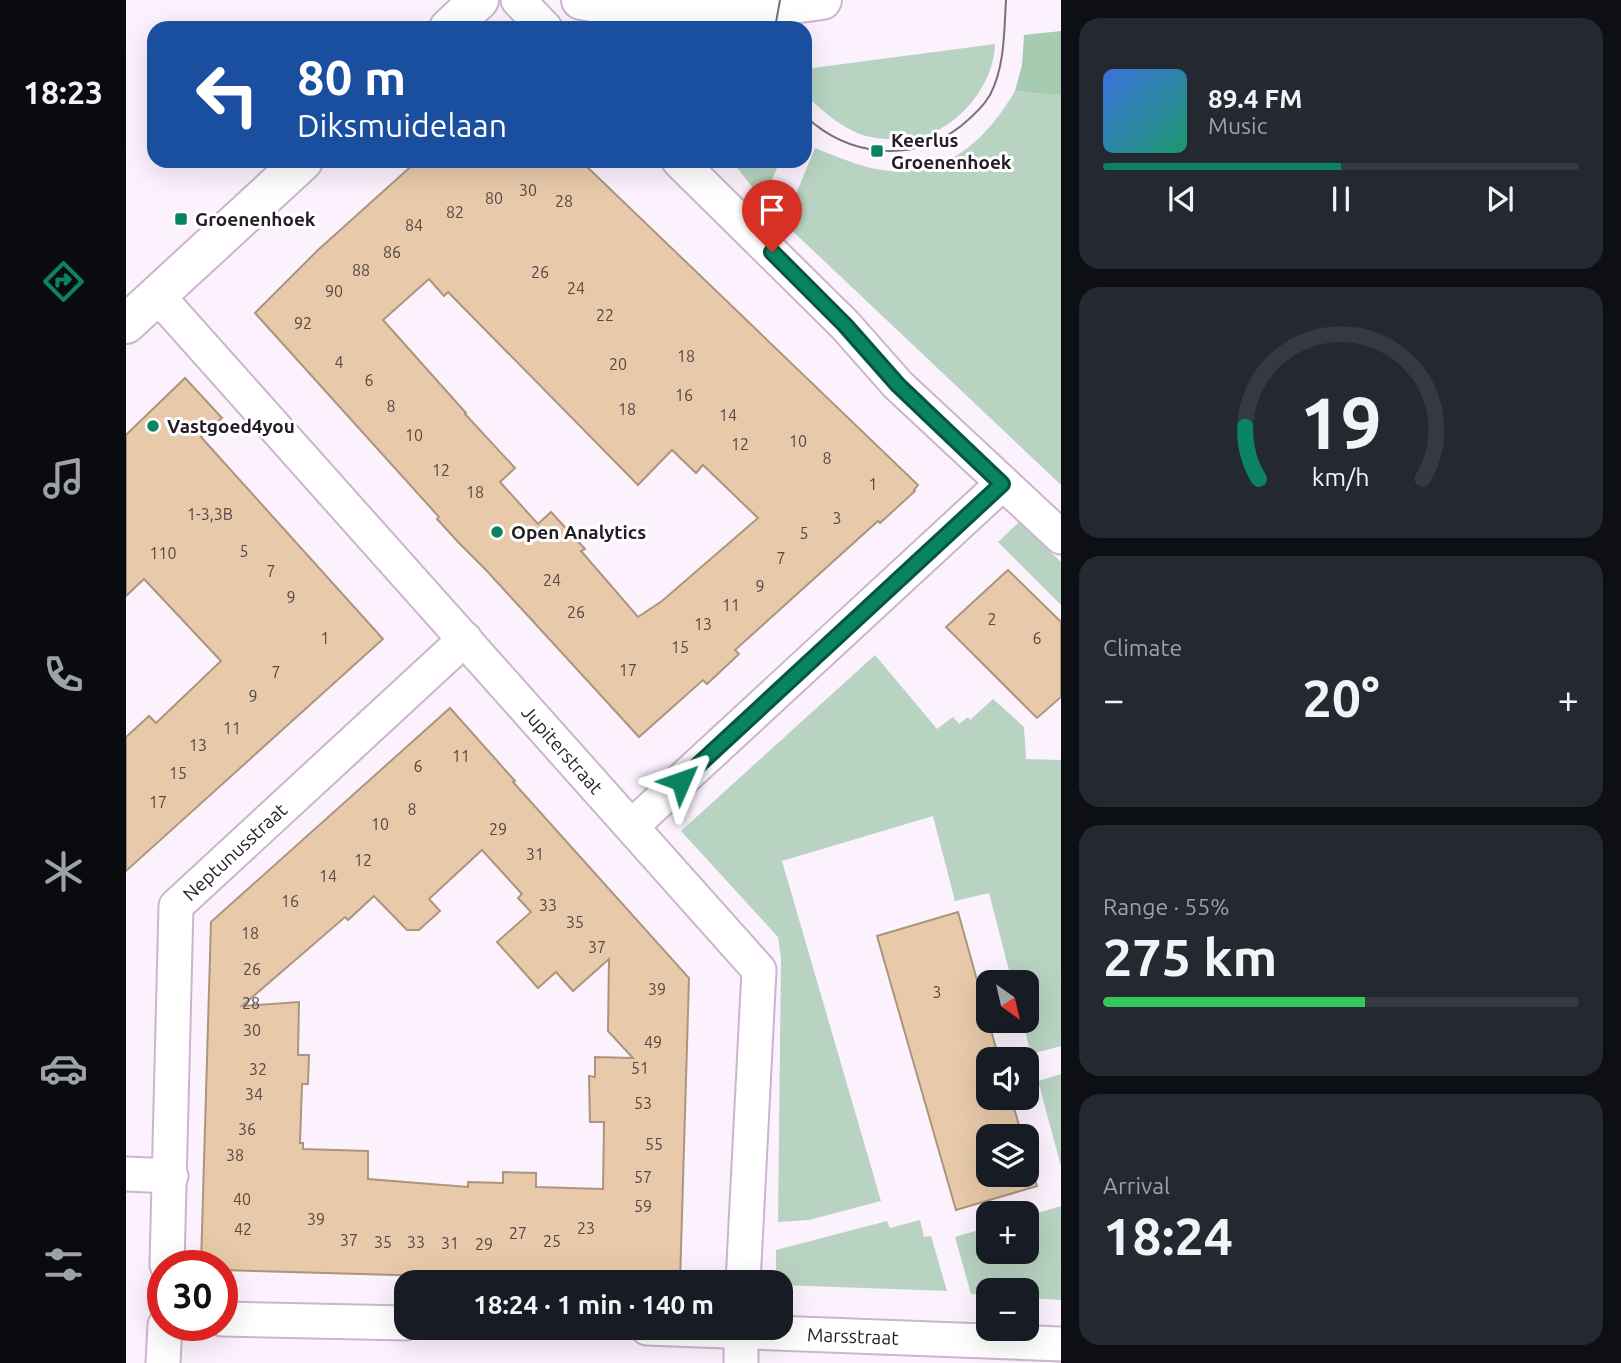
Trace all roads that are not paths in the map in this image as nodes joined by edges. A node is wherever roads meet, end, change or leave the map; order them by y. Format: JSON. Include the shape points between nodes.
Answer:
{"nodes":[{"id":1,"x":480,"y":0,"type":"edge"},
{"id":2,"x":518,"y":0,"type":"edge"},
{"id":3,"x":581,"y":0,"type":"edge"},
{"id":4,"x":822,"y":0,"type":"edge"},
{"id":5,"x":641,"y":6,"type":"edge"},
{"id":6,"x":457,"y":21,"type":"edge"},
{"id":7,"x":538,"y":21,"type":"edge"},
{"id":8,"x":295,"y":168,"type":"edge"},
{"id":9,"x":687,"y":168,"type":"edge"},
{"id":10,"x":157,"y":295,"type":"junction"},
{"id":11,"x":126,"y":324,"type":"edge"},
{"id":12,"x":1002,"y":484,"type":"junction"},
{"id":13,"x":1061,"y":537,"type":"edge"},
{"id":14,"x":465,"y":639,"type":"junction"},
{"id":15,"x":632,"y":826,"type":"junction"},
{"id":16,"x":126,"y":1174,"type":"edge"},
{"id":17,"x":171,"y":1175,"type":"junction"},
{"id":18,"x":168,"y":1250,"type":"edge"},
{"id":19,"x":744,"y":1270,"type":"edge"},
{"id":20,"x":238,"y":1320,"type":"edge"},
{"id":21,"x":394,"y":1323,"type":"edge"},
{"id":22,"x":793,"y":1331,"type":"edge"},
{"id":23,"x":741,"y":1340,"type":"edge"},
{"id":24,"x":164,"y":1341,"type":"edge"},
{"id":25,"x":1061,"y":1344,"type":"edge"},
{"id":26,"x":163,"y":1363,"type":"edge"},
{"id":27,"x":741,"y":1363,"type":"edge"}],
"edges":[{"from":1,"to":6,"type":"street"},
{"from":2,"to":7,"type":"street"},
{"from":3,"to":5,"type":"street"},
{"from":4,"to":5,"type":"street","via":[[778,6]]},
{"from":8,"to":10,"type":"street"},
{"from":9,"to":12,"type":"street","via":[[845,325],[898,385]]},
{"from":10,"to":11,"type":"street"},
{"from":10,"to":14,"type":"street","name":"Jupiterstraat"},
{"from":12,"to":13,"type":"street"},
{"from":12,"to":15,"type":"street"},
{"from":14,"to":15,"type":"street","name":"Jupiterstraat"},
{"from":14,"to":17,"type":"street","name":"Neptunusstraat","via":[[176,906]]},
{"from":15,"to":19,"type":"street","name":"Jupiterstraat","via":[[759,970]]},
{"from":16,"to":17,"type":"street"},
{"from":17,"to":18,"type":"street","name":"Neptunusstraat"},
{"from":20,"to":21,"type":"street"},
{"from":22,"to":25,"type":"street","name":"Marsstraat"},
{"from":23,"to":27,"type":"street"},
{"from":24,"to":26,"type":"street"}]}
